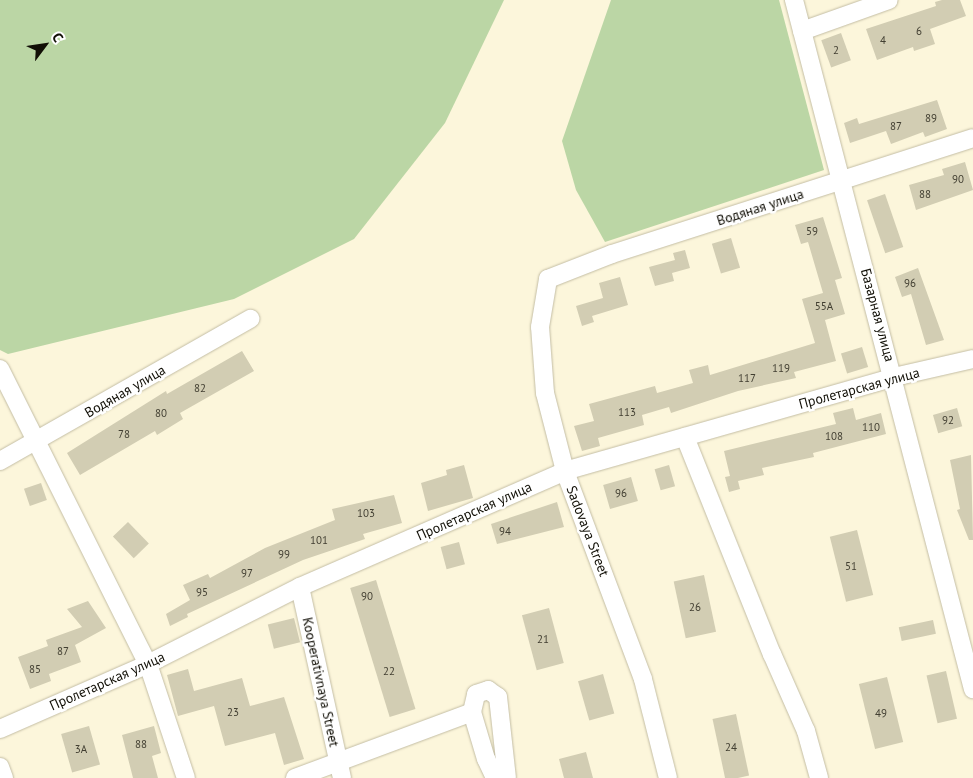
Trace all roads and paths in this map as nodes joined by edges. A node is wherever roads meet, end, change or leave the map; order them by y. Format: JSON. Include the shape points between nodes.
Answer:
{"nodes":[{"id":1,"x":794,"y":0,"type":"edge"},
{"id":2,"x":889,"y":0,"type":"edge"},
{"id":3,"x":802,"y":31,"type":"junction"},
{"id":4,"x":973,"y":138,"type":"edge"},
{"id":5,"x":843,"y":180,"type":"junction"},
{"id":6,"x":548,"y":279,"type":"joint"},
{"id":7,"x":250,"y":319,"type":"dead end"},
{"id":8,"x":973,"y":359,"type":"edge"},
{"id":9,"x":0,"y":369,"type":"edge"},
{"id":10,"x":894,"y":377,"type":"junction"},
{"id":11,"x":685,"y":437,"type":"junction"},
{"id":12,"x":36,"y":442,"type":"junction"},
{"id":13,"x":0,"y":461,"type":"edge"},
{"id":14,"x":565,"y":472,"type":"junction"},
{"id":15,"x":300,"y":587,"type":"junction"},
{"id":16,"x":148,"y":664,"type":"junction"},
{"id":17,"x":973,"y":688,"type":"edge"},
{"id":18,"x":472,"y":712,"type":"junction"},
{"id":19,"x":0,"y":729,"type":"edge"},
{"id":20,"x":0,"y":767,"type":"edge"},
{"id":21,"x":340,"y":771,"type":"edge"},
{"id":22,"x":4,"y":778,"type":"edge"},
{"id":23,"x":186,"y":778,"type":"edge"},
{"id":24,"x":295,"y":778,"type":"edge"},
{"id":25,"x":495,"y":778,"type":"edge"},
{"id":26,"x":508,"y":778,"type":"edge"},
{"id":27,"x":668,"y":778,"type":"edge"},
{"id":28,"x":820,"y":778,"type":"edge"}],
"edges":[{"from":1,"to":3,"type":"street","name":"Базарная улица"},
{"from":2,"to":3,"type":"street"},
{"from":3,"to":5,"type":"street","name":"Базарная улица"},
{"from":4,"to":5,"type":"street","name":"Водяная улица"},
{"from":5,"to":6,"type":"street","name":"Водяная улица","via":[[612,254]]},
{"from":5,"to":10,"type":"street","name":"Базарная улица"},
{"from":6,"to":14,"type":"street","name":"Sadovaya Street","via":[[540,327],[544,383]]},
{"from":7,"to":12,"type":"street","name":"Водяная улица"},
{"from":8,"to":10,"type":"street","name":"Пролетарская улица"},
{"from":9,"to":12,"type":"street"},
{"from":10,"to":11,"type":"street","name":"Пролетарская улица"},
{"from":10,"to":17,"type":"street","name":"Базарная улица"},
{"from":11,"to":14,"type":"street","name":"Пролетарская улица"},
{"from":11,"to":28,"type":"street","via":[[806,730]]},
{"from":12,"to":13,"type":"street","name":"Водяная улица"},
{"from":12,"to":16,"type":"street"},
{"from":14,"to":15,"type":"street","name":"Пролетарская улица"},
{"from":14,"to":27,"type":"street","name":"Sadovaya Street","via":[[644,679]]},
{"from":15,"to":16,"type":"street","name":"Пролетарская улица"},
{"from":15,"to":21,"type":"street","name":"Kooperativnaya Street"},
{"from":16,"to":19,"type":"street","name":"Пролетарская улица"},
{"from":16,"to":23,"type":"street"},
{"from":18,"to":21,"type":"street"},
{"from":18,"to":25,"type":"street"},
{"from":18,"to":26,"type":"street","via":[[476,694],[488,690],[498,697]]},
{"from":20,"to":22,"type":"street"},
{"from":21,"to":24,"type":"street"}]}
